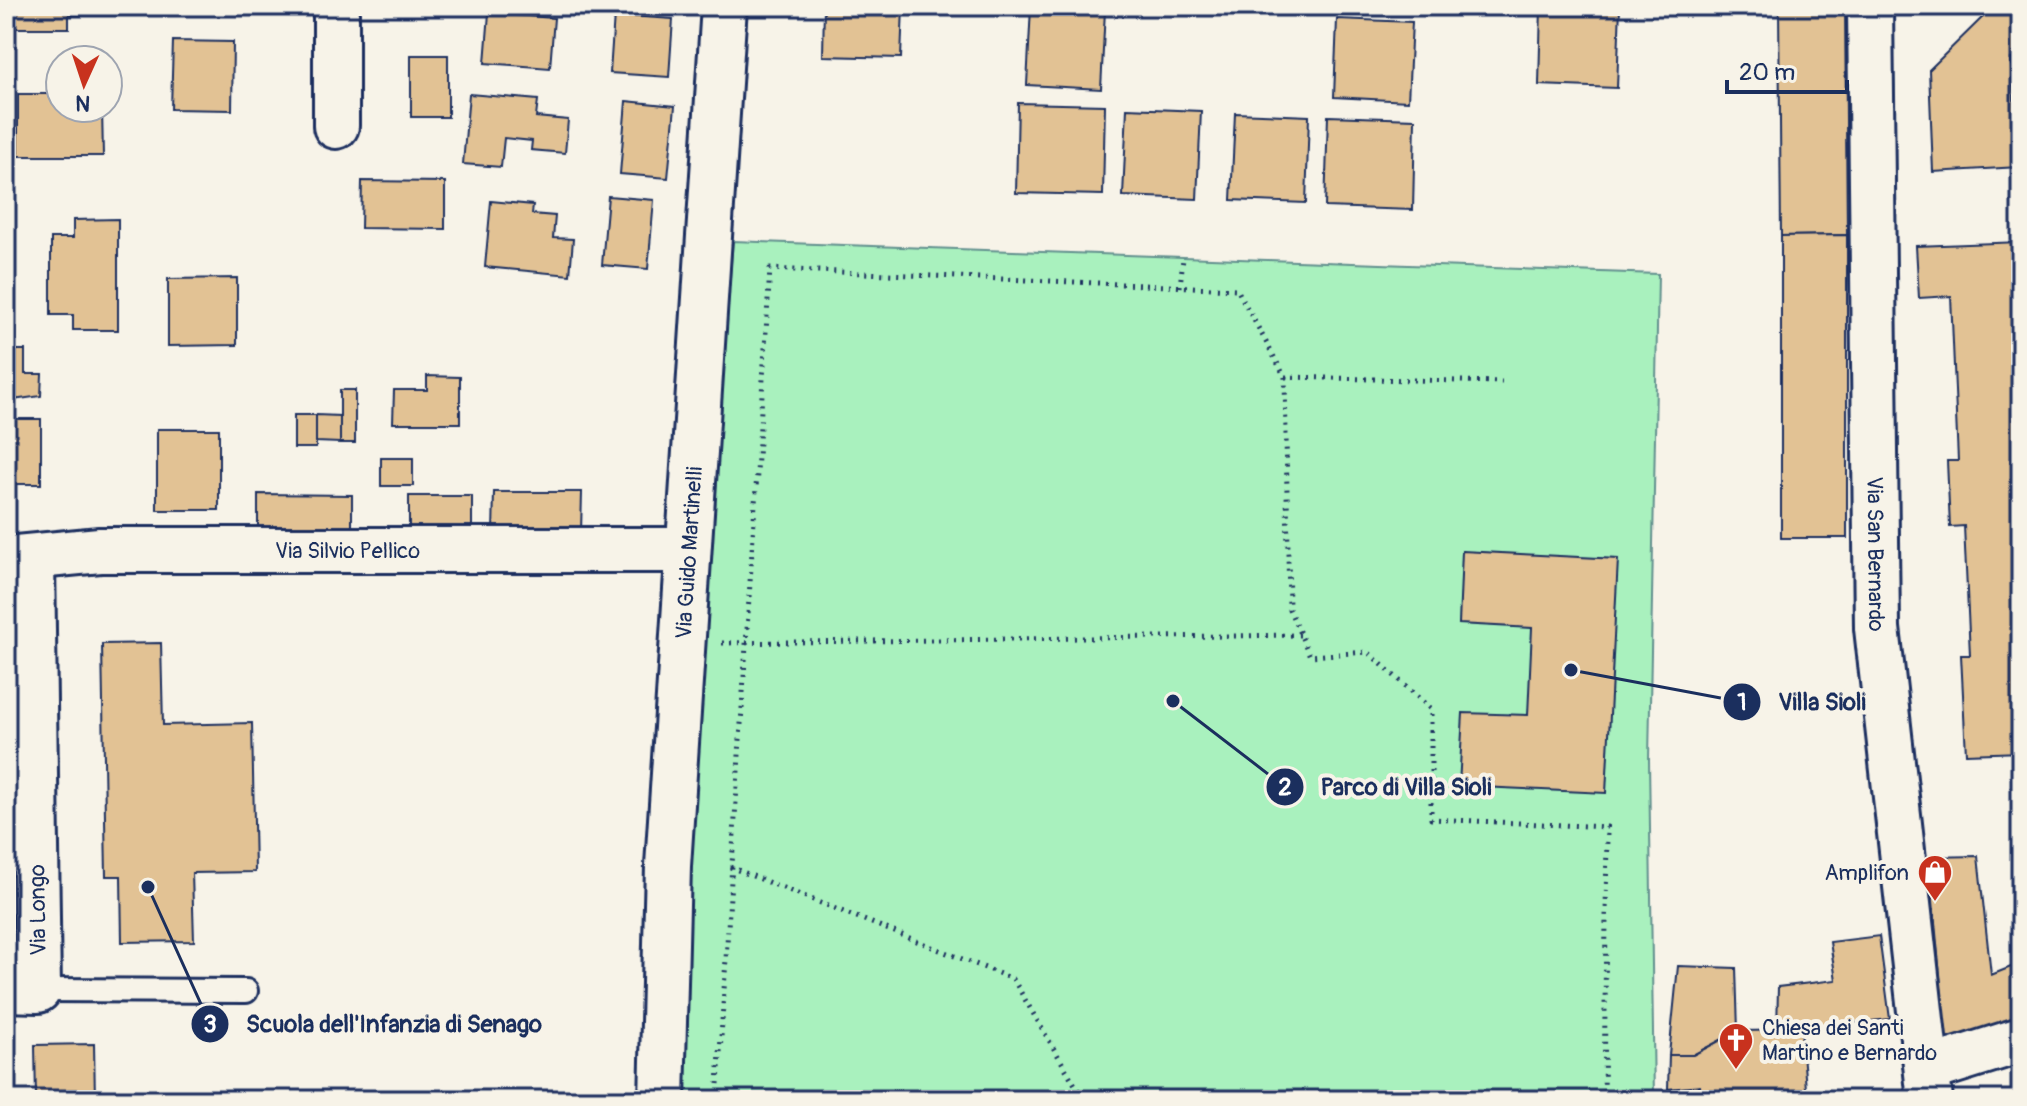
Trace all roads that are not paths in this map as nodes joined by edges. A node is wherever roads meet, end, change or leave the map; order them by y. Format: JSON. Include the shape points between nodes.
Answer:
{"nodes":[{"id":1,"x":336,"y":6,"type":"edge"},
{"id":2,"x":724,"y":6,"type":"edge"},
{"id":3,"x":1870,"y":6,"type":"edge"},
{"id":4,"x":336,"y":126,"type":"dead end"},
{"id":5,"x":688,"y":550,"type":"junction"},
{"id":6,"x":19,"y":559,"type":"edge"},
{"id":7,"x":22,"y":989,"type":"edge"},
{"id":8,"x":246,"y":991,"type":"dead end"},
{"id":9,"x":2021,"y":1040,"type":"edge"},
{"id":10,"x":1929,"y":1084,"type":"edge"},
{"id":11,"x":662,"y":1100,"type":"edge"}],
"edges":[{"from":1,"to":4,"type":"street"},
{"from":2,"to":5,"type":"street","name":"Via Guido Martinelli"},
{"from":3,"to":10,"type":"street","name":"Via San Bernardo","via":[[1877,628]]},
{"from":5,"to":6,"type":"street","name":"Via Silvio Pellico","via":[[100,550]]},
{"from":5,"to":11,"type":"street","name":"Via Guido Martinelli","via":[[668,866]]},
{"from":6,"to":7,"type":"street","name":"Via Longo"},
{"from":7,"to":8,"type":"lane"},
{"from":9,"to":10,"type":"street"}]}
